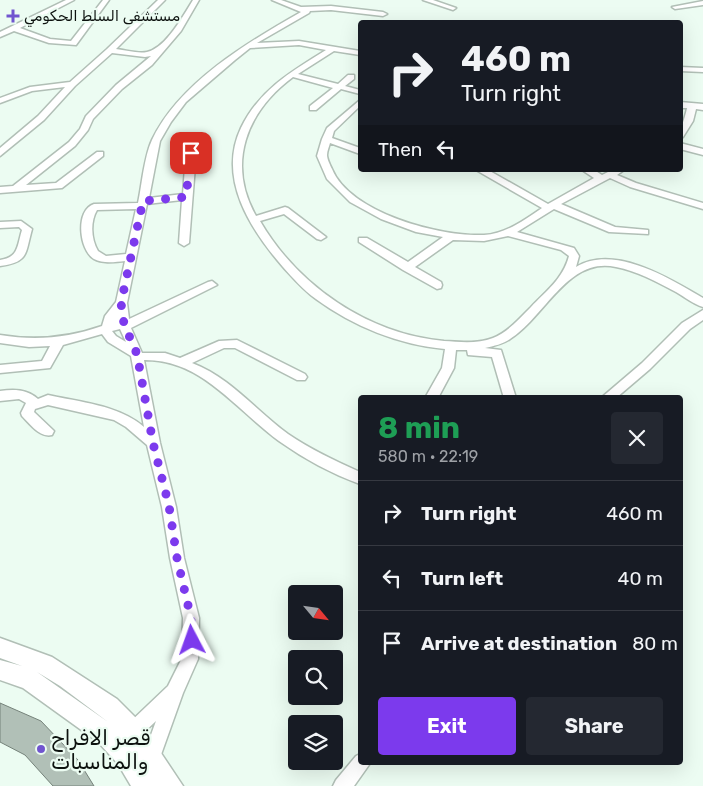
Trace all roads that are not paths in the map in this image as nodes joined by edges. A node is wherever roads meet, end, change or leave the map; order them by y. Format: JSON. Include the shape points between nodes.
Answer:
{"nodes":[{"id":1,"x":71,"y":0,"type":"edge"},
{"id":2,"x":106,"y":0,"type":"edge"},
{"id":3,"x":162,"y":0,"type":"edge"},
{"id":4,"x":196,"y":0,"type":"edge"},
{"id":5,"x":275,"y":0,"type":"edge"},
{"id":6,"x":426,"y":0,"type":"edge"},
{"id":7,"x":703,"y":3,"type":"edge"},
{"id":8,"x":292,"y":6,"type":"junction"},
{"id":9,"x":676,"y":7,"type":"dead end"},
{"id":10,"x":453,"y":8,"type":"dead end"},
{"id":11,"x":302,"y":9,"type":"junction"},
{"id":12,"x":382,"y":14,"type":"dead end"},
{"id":13,"x":15,"y":29,"type":"junction"},
{"id":14,"x":272,"y":31,"type":"junction"},
{"id":15,"x":0,"y":35,"type":"edge"},
{"id":16,"x":248,"y":46,"type":"junction"},
{"id":17,"x":334,"y":48,"type":"junction"},
{"id":18,"x":160,"y":50,"type":"junction"},
{"id":19,"x":110,"y":51,"type":"junction"},
{"id":20,"x":358,"y":53,"type":"edge"},
{"id":21,"x":683,"y":69,"type":"edge"},
{"id":22,"x":703,"y":70,"type":"edge"},
{"id":23,"x":294,"y":75,"type":"junction"},
{"id":24,"x":351,"y":77,"type":"dead end"},
{"id":25,"x":72,"y":84,"type":"junction"},
{"id":26,"x":338,"y":87,"type":"junction"},
{"id":27,"x":358,"y":92,"type":"edge"},
{"id":28,"x":0,"y":100,"type":"edge"},
{"id":29,"x":692,"y":106,"type":"junction"},
{"id":30,"x":703,"y":106,"type":"edge"},
{"id":31,"x":683,"y":107,"type":"edge"},
{"id":32,"x":313,"y":108,"type":"dead end"},
{"id":33,"x":358,"y":108,"type":"edge"},
{"id":34,"x":683,"y":112,"type":"edge"},
{"id":35,"x":689,"y":121,"type":"junction"},
{"id":36,"x":683,"y":130,"type":"edge"},
{"id":37,"x":326,"y":139,"type":"junction"},
{"id":38,"x":683,"y":145,"type":"edge"},
{"id":39,"x":358,"y":150,"type":"edge"},
{"id":40,"x":703,"y":152,"type":"edge"},
{"id":41,"x":0,"y":153,"type":"edge"},
{"id":42,"x":191,"y":153,"type":"dead end"},
{"id":43,"x":100,"y":154,"type":"dead end"},
{"id":44,"x":485,"y":172,"type":"edge"},
{"id":45,"x":610,"y":174,"type":"edge"},
{"id":46,"x":17,"y":188,"type":"junction"},
{"id":47,"x":0,"y":190,"type":"edge"},
{"id":48,"x":186,"y":197,"type":"junction"},
{"id":49,"x":143,"y":204,"type":"junction"},
{"id":50,"x":703,"y":206,"type":"edge"},
{"id":51,"x":551,"y":207,"type":"junction"},
{"id":52,"x":253,"y":220,"type":"junction"},
{"id":53,"x":0,"y":225,"type":"edge"},
{"id":54,"x":507,"y":232,"type":"junction"},
{"id":55,"x":644,"y":232,"type":"dead end"},
{"id":56,"x":321,"y":237,"type":"dead end"},
{"id":57,"x":450,"y":237,"type":"junction"},
{"id":58,"x":363,"y":240,"type":"dead end"},
{"id":59,"x":184,"y":243,"type":"dead end"},
{"id":60,"x":130,"y":257,"type":"junction"},
{"id":61,"x":0,"y":263,"type":"edge"},
{"id":62,"x":407,"y":268,"type":"junction"},
{"id":63,"x":569,"y":276,"type":"junction"},
{"id":64,"x":212,"y":285,"type":"dead end"},
{"id":65,"x":437,"y":285,"type":"dead end"},
{"id":66,"x":121,"y":303,"type":"junction"},
{"id":67,"x":703,"y":303,"type":"edge"},
{"id":68,"x":703,"y":314,"type":"edge"},
{"id":69,"x":106,"y":327,"type":"junction"},
{"id":70,"x":125,"y":327,"type":"junction"},
{"id":71,"x":80,"y":338,"type":"junction"},
{"id":72,"x":0,"y":339,"type":"edge"},
{"id":73,"x":112,"y":339,"type":"junction"},
{"id":74,"x":59,"y":341,"type":"junction"},
{"id":75,"x":433,"y":345,"type":"junction"},
{"id":76,"x":450,"y":351,"type":"junction"},
{"id":77,"x":137,"y":356,"type":"junction"},
{"id":78,"x":180,"y":363,"type":"junction"},
{"id":79,"x":0,"y":369,"type":"edge"},
{"id":80,"x":301,"y":377,"type":"dead end"},
{"id":81,"x":433,"y":395,"type":"edge"},
{"id":82,"x":509,"y":395,"type":"edge"},
{"id":83,"x":611,"y":395,"type":"edge"},
{"id":84,"x":0,"y":396,"type":"edge"},
{"id":85,"x":35,"y":404,"type":"junction"},
{"id":86,"x":47,"y":431,"type":"dead end"},
{"id":87,"x":153,"y":443,"type":"junction"},
{"id":88,"x":358,"y":477,"type":"edge"},
{"id":89,"x":0,"y":648,"type":"edge"},
{"id":90,"x":0,"y":670,"type":"edge"},
{"id":91,"x":176,"y":690,"type":"junction"},
{"id":92,"x":134,"y":730,"type":"junction"},
{"id":93,"x":152,"y":757,"type":"junction"},
{"id":94,"x":360,"y":765,"type":"edge"},
{"id":95,"x":145,"y":786,"type":"edge"},
{"id":96,"x":171,"y":786,"type":"edge"},
{"id":97,"x":342,"y":786,"type":"edge"}],
"edges":[{"from":1,"to":13,"type":"street"},
{"from":2,"to":13,"type":"street","via":[[92,22],[72,43],[49,41]]},
{"from":3,"to":19,"type":"street"},
{"from":4,"to":18,"type":"street","via":[[180,28]]},
{"from":5,"to":8,"type":"street"},
{"from":6,"to":10,"type":"street"},
{"from":7,"to":9,"type":"street"},
{"from":8,"to":11,"type":"street"},
{"from":8,"to":14,"type":"street","via":[[295,14]]},
{"from":11,"to":12,"type":"street","via":[[331,8]]},
{"from":11,"to":14,"type":"street","via":[[306,13]]},
{"from":13,"to":15,"type":"street"},
{"from":14,"to":16,"type":"street"},
{"from":16,"to":17,"type":"street","via":[[293,43]]},
{"from":16,"to":49,"type":"street","via":[[183,100],[167,122],[156,141]]},
{"from":17,"to":20,"type":"street"},
{"from":17,"to":23,"type":"street"},
{"from":18,"to":19,"type":"street","via":[[145,55]]},
{"from":18,"to":46,"type":"street","via":[[89,118],[72,144]]},
{"from":19,"to":25,"type":"street"},
{"from":21,"to":22,"type":"street"},
{"from":23,"to":26,"type":"street"},
{"from":23,"to":52,"type":"street","via":[[274,88],[256,108],[239,143],[240,189]]},
{"from":24,"to":26,"type":"street"},
{"from":25,"to":28,"type":"street","via":[[30,90]]},
{"from":25,"to":41,"type":"street","via":[[41,118]]},
{"from":26,"to":27,"type":"street"},
{"from":26,"to":32,"type":"street"},
{"from":29,"to":30,"type":"street"},
{"from":29,"to":31,"type":"street"},
{"from":29,"to":35,"type":"street"},
{"from":33,"to":37,"type":"street","via":[[334,122]]},
{"from":34,"to":35,"type":"street"},
{"from":35,"to":36,"type":"street"},
{"from":37,"to":39,"type":"street"},
{"from":37,"to":57,"type":"street","via":[[322,158],[325,170],[343,192],[392,222]]},
{"from":38,"to":40,"type":"street"},
{"from":42,"to":48,"type":"street"},
{"from":43,"to":46,"type":"street","via":[[59,186]]},
{"from":44,"to":51,"type":"street"},
{"from":45,"to":50,"type":"street","via":[[626,183]]},
{"from":45,"to":51,"type":"street"},
{"from":46,"to":47,"type":"street"},
{"from":48,"to":49,"type":"street"},
{"from":48,"to":59,"type":"street"},
{"from":49,"to":60,"type":"street"},
{"from":49,"to":60,"type":"street","via":[[94,207],[90,213],[88,238],[92,252],[105,258]]},
{"from":51,"to":54,"type":"street"},
{"from":51,"to":55,"type":"street","via":[[613,230]]},
{"from":52,"to":56,"type":"street","via":[[285,210]]},
{"from":52,"to":75,"type":"street","via":[[281,259],[318,296],[372,327]]},
{"from":53,"to":61,"type":"street","via":[[21,224],[27,228],[20,256]]},
{"from":54,"to":57,"type":"street","via":[[485,238]]},
{"from":54,"to":63,"type":"street","via":[[570,250],[574,256]]},
{"from":57,"to":62,"type":"street"},
{"from":58,"to":62,"type":"street"},
{"from":60,"to":66,"type":"street"},
{"from":62,"to":65,"type":"street"},
{"from":63,"to":67,"type":"street","via":[[593,263],[615,263]]},
{"from":63,"to":75,"type":"street","via":[[500,340],[462,346]]},
{"from":64,"to":70,"type":"street"},
{"from":66,"to":69,"type":"street"},
{"from":66,"to":70,"type":"street"},
{"from":68,"to":83,"type":"street"},
{"from":69,"to":70,"type":"street"},
{"from":69,"to":71,"type":"street"},
{"from":69,"to":73,"type":"street"},
{"from":70,"to":73,"type":"street"},
{"from":70,"to":77,"type":"street"},
{"from":71,"to":73,"type":"street"},
{"from":71,"to":74,"type":"street"},
{"from":72,"to":74,"type":"street"},
{"from":73,"to":77,"type":"street"},
{"from":74,"to":79,"type":"street","via":[[46,365]]},
{"from":75,"to":76,"type":"street"},
{"from":76,"to":81,"type":"street","via":[[448,368]]},
{"from":76,"to":82,"type":"street","via":[[497,353]]},
{"from":77,"to":78,"type":"street","via":[[156,355]]},
{"from":77,"to":87,"type":"street"},
{"from":78,"to":80,"type":"street","via":[[223,344],[238,344]]},
{"from":78,"to":88,"type":"street","via":[[203,372],[222,385],[290,441],[320,460]]},
{"from":84,"to":85,"type":"street","via":[[25,395],[31,397]]},
{"from":85,"to":86,"type":"street","via":[[28,409],[28,416]]},
{"from":85,"to":87,"type":"street","via":[[48,400],[117,416]]},
{"from":87,"to":91,"type":"street","via":[[191,618],[190,659]]},
{"from":89,"to":92,"type":"main road","via":[[44,664],[68,678],[109,707]]},
{"from":90,"to":95,"type":"main road","via":[[29,679],[106,734],[126,756]]},
{"from":91,"to":92,"type":"street"},
{"from":91,"to":93,"type":"street"},
{"from":92,"to":93,"type":"main road"},
{"from":93,"to":96,"type":"main road"},
{"from":94,"to":97,"type":"street"}]}
